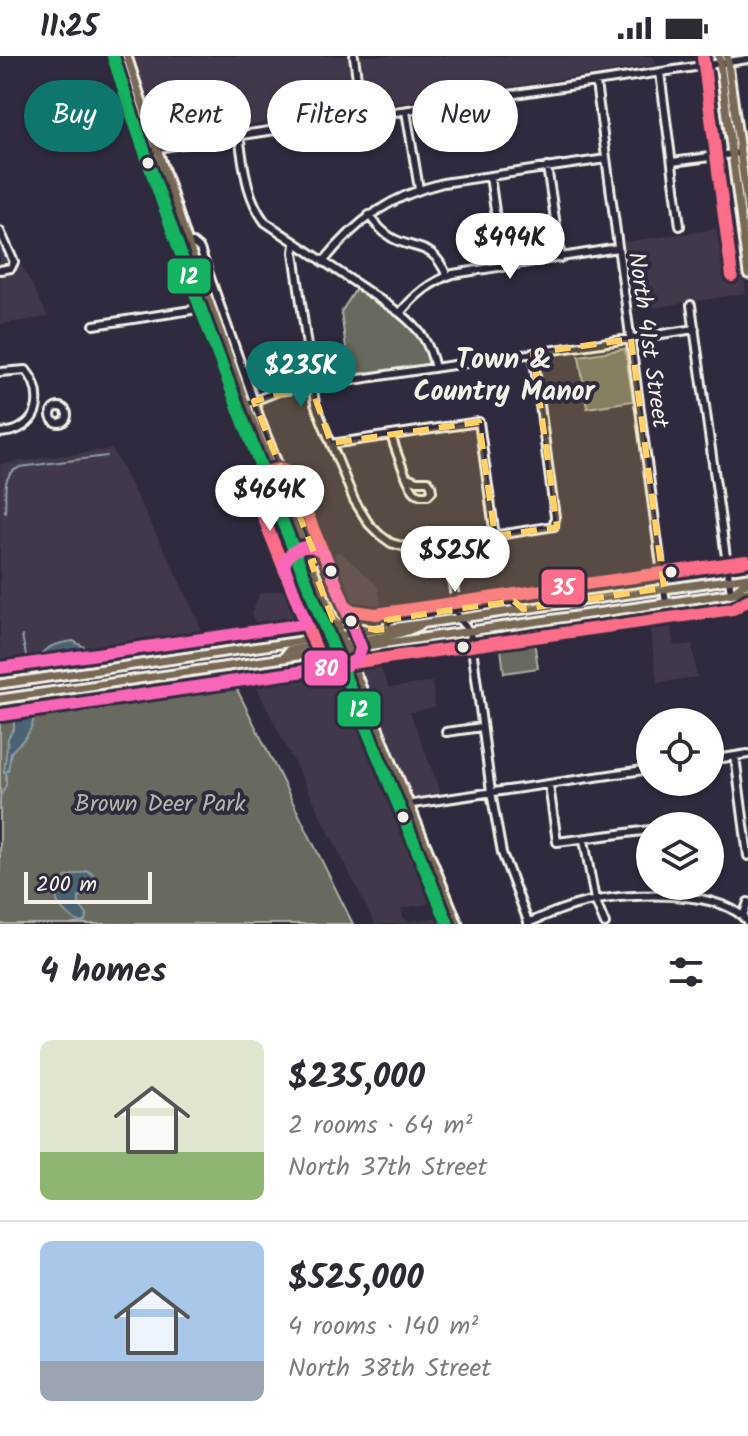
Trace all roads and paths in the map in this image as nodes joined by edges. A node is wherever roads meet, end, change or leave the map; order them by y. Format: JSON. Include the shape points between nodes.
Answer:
{"nodes":[{"id":1,"x":113,"y":56,"type":"edge"},
{"id":2,"x":127,"y":56,"type":"edge"},
{"id":3,"x":354,"y":56,"type":"edge"},
{"id":4,"x":748,"y":59,"type":"edge"},
{"id":5,"x":724,"y":60,"type":"edge"},
{"id":6,"x":660,"y":73,"type":"junction"},
{"id":7,"x":357,"y":80,"type":"edge"},
{"id":8,"x":596,"y":83,"type":"junction"},
{"id":9,"x":140,"y":98,"type":"edge"},
{"id":10,"x":406,"y":111,"type":"junction"},
{"id":11,"x":396,"y":112,"type":"edge"},
{"id":12,"x":140,"y":135,"type":"edge"},
{"id":13,"x":146,"y":152,"type":"edge"},
{"id":14,"x":157,"y":152,"type":"edge"},
{"id":15,"x":242,"y":152,"type":"edge"},
{"id":16,"x":736,"y":153,"type":"junction"},
{"id":17,"x":606,"y":159,"type":"junction"},
{"id":18,"x":672,"y":162,"type":"junction"},
{"id":19,"x":547,"y":167,"type":"junction"},
{"id":20,"x":490,"y":176,"type":"junction"},
{"id":21,"x":419,"y":189,"type":"junction"},
{"id":22,"x":748,"y":211,"type":"edge"},
{"id":23,"x":369,"y":215,"type":"junction"},
{"id":24,"x":680,"y":226,"type":"dead end"},
{"id":25,"x":0,"y":231,"type":"edge"},
{"id":26,"x":188,"y":243,"type":"junction"},
{"id":27,"x":177,"y":244,"type":"junction"},
{"id":28,"x":295,"y":244,"type":"junction"},
{"id":29,"x":618,"y":248,"type":"junction"},
{"id":30,"x":561,"y":258,"type":"junction"},
{"id":31,"x":323,"y":262,"type":"junction"},
{"id":32,"x":503,"y":267,"type":"junction"},
{"id":33,"x":0,"y":270,"type":"edge"},
{"id":34,"x":748,"y":274,"type":"edge"},
{"id":35,"x":447,"y":276,"type":"junction"},
{"id":36,"x":691,"y":305,"type":"dead end"},
{"id":37,"x":211,"y":307,"type":"junction"},
{"id":38,"x":201,"y":309,"type":"junction"},
{"id":39,"x":400,"y":313,"type":"junction"},
{"id":40,"x":94,"y":325,"type":"dead end"},
{"id":41,"x":695,"y":329,"type":"junction"},
{"id":42,"x":631,"y":339,"type":"junction"},
{"id":43,"x":533,"y":353,"type":"junction"},
{"id":44,"x":435,"y":368,"type":"junction"},
{"id":45,"x":0,"y":372,"type":"edge"},
{"id":46,"x":311,"y":386,"type":"junction"},
{"id":47,"x":250,"y":402,"type":"junction"},
{"id":48,"x":237,"y":407,"type":"junction"},
{"id":49,"x":37,"y":408,"type":"junction"},
{"id":50,"x":51,"y":413,"type":"dead end"},
{"id":51,"x":0,"y":433,"type":"edge"},
{"id":52,"x":391,"y":435,"type":"junction"},
{"id":53,"x":331,"y":444,"type":"junction"},
{"id":54,"x":407,"y":477,"type":"dead end"},
{"id":55,"x":495,"y":536,"type":"junction"},
{"id":56,"x":447,"y":543,"type":"junction"},
{"id":57,"x":748,"y":577,"type":"edge"},
{"id":58,"x":729,"y":579,"type":"junction"},
{"id":59,"x":748,"y":583,"type":"edge"},
{"id":60,"x":664,"y":588,"type":"junction"},
{"id":61,"x":748,"y":591,"type":"edge"},
{"id":62,"x":731,"y":593,"type":"junction"},
{"id":63,"x":666,"y":603,"type":"junction"},
{"id":64,"x":457,"y":614,"type":"junction"},
{"id":65,"x":333,"y":620,"type":"junction"},
{"id":66,"x":376,"y":630,"type":"junction"},
{"id":67,"x":389,"y":632,"type":"junction"},
{"id":68,"x":470,"y":632,"type":"junction"},
{"id":69,"x":331,"y":643,"type":"junction"},
{"id":70,"x":343,"y":643,"type":"junction"},
{"id":71,"x":0,"y":684,"type":"edge"},
{"id":72,"x":0,"y":699,"type":"edge"},
{"id":73,"x":482,"y":727,"type":"junction"},
{"id":74,"x":446,"y":732,"type":"dead end"},
{"id":75,"x":748,"y":754,"type":"edge"},
{"id":76,"x":735,"y":756,"type":"junction"},
{"id":77,"x":724,"y":758,"type":"edge"},
{"id":78,"x":636,"y":771,"type":"edge"},
{"id":79,"x":549,"y":785,"type":"junction"},
{"id":80,"x":491,"y":792,"type":"junction"},
{"id":81,"x":410,"y":804,"type":"junction"},
{"id":82,"x":399,"y":806,"type":"junction"},
{"id":83,"x":636,"y":832,"type":"edge"},
{"id":84,"x":584,"y":840,"type":"junction"},
{"id":85,"x":748,"y":856,"type":"edge"},
{"id":86,"x":595,"y":900,"type":"junction"},
{"id":87,"x":748,"y":902,"type":"edge"},
{"id":88,"x":743,"y":916,"type":"junction"},
{"id":89,"x":748,"y":923,"type":"edge"},
{"id":90,"x":448,"y":924,"type":"edge"},
{"id":91,"x":458,"y":924,"type":"edge"},
{"id":92,"x":528,"y":924,"type":"edge"},
{"id":93,"x":605,"y":924,"type":"edge"}],
"edges":[{"from":1,"to":12,"type":"main road"},
{"from":2,"to":9,"type":"main road"},
{"from":3,"to":7,"type":"street"},
{"from":4,"to":5,"type":"street"},
{"from":5,"to":6,"type":"street"},
{"from":5,"to":16,"type":"main road"},
{"from":6,"to":8,"type":"street"},
{"from":6,"to":18,"type":"street"},
{"from":8,"to":10,"type":"street"},
{"from":8,"to":17,"type":"street","name":"North 41st Street"},
{"from":10,"to":11,"type":"street"},
{"from":10,"to":21,"type":"street"},
{"from":13,"to":27,"type":"main road"},
{"from":14,"to":26,"type":"main road"},
{"from":15,"to":28,"type":"street","via":[[256,210]]},
{"from":16,"to":18,"type":"street"},
{"from":16,"to":22,"type":"main road"},
{"from":16,"to":34,"type":"main road"},
{"from":17,"to":19,"type":"street"},
{"from":17,"to":29,"type":"street","name":"North 41st Street"},
{"from":18,"to":24,"type":"street"},
{"from":19,"to":20,"type":"street"},
{"from":19,"to":30,"type":"street"},
{"from":20,"to":21,"type":"street"},
{"from":20,"to":32,"type":"street"},
{"from":21,"to":23,"type":"street"},
{"from":23,"to":31,"type":"street"},
{"from":23,"to":35,"type":"street","via":[[393,238],[428,250]]},
{"from":25,"to":33,"type":"street","via":[[13,257],[13,266]]},
{"from":26,"to":27,"type":"street"},
{"from":26,"to":37,"type":"main road"},
{"from":26,"to":47,"type":"street","via":[[200,249]]},
{"from":27,"to":38,"type":"main road"},
{"from":28,"to":31,"type":"street"},
{"from":28,"to":46,"type":"street"},
{"from":29,"to":30,"type":"street"},
{"from":29,"to":42,"type":"street","name":"North 41st Street"},
{"from":30,"to":32,"type":"street"},
{"from":31,"to":39,"type":"street"},
{"from":32,"to":35,"type":"street"},
{"from":35,"to":39,"type":"street","via":[[420,291]]},
{"from":36,"to":41,"type":"street"},
{"from":37,"to":38,"type":"street"},
{"from":37,"to":47,"type":"main road"},
{"from":38,"to":40,"type":"street"},
{"from":38,"to":48,"type":"main road"},
{"from":39,"to":44,"type":"street","via":[[430,347]]},
{"from":41,"to":42,"type":"street"},
{"from":41,"to":58,"type":"street"},
{"from":42,"to":43,"type":"street"},
{"from":42,"to":60,"type":"street","name":"North 41st Street"},
{"from":43,"to":44,"type":"street"},
{"from":43,"to":55,"type":"street","via":[[554,526]]},
{"from":44,"to":46,"type":"street"},
{"from":45,"to":49,"type":"street","via":[[29,372]]},
{"from":46,"to":47,"type":"street"},
{"from":46,"to":53,"type":"street"},
{"from":47,"to":48,"type":"street"},
{"from":47,"to":65,"type":"main road"},
{"from":48,"to":69,"type":"main road"},
{"from":49,"to":50,"type":"street"},
{"from":49,"to":51,"type":"street","via":[[24,426]]},
{"from":52,"to":53,"type":"street"},
{"from":52,"to":54,"type":"street"},
{"from":52,"to":55,"type":"street","via":[[479,422]]},
{"from":53,"to":56,"type":"street","via":[[354,500],[369,524],[391,543],[419,548]]},
{"from":55,"to":56,"type":"street"},
{"from":56,"to":64,"type":"street"},
{"from":57,"to":58,"type":"main road"},
{"from":58,"to":60,"type":"main road"},
{"from":58,"to":62,"type":"street"},
{"from":59,"to":62,"type":"main road"},
{"from":60,"to":63,"type":"street","name":"North 41st Street"},
{"from":60,"to":64,"type":"main road"},
{"from":61,"to":62,"type":"main road"},
{"from":62,"to":63,"type":"main road"},
{"from":63,"to":68,"type":"main road"},
{"from":64,"to":67,"type":"main road"},
{"from":64,"to":67,"type":"street","via":[[394,619]]},
{"from":64,"to":68,"type":"street"},
{"from":65,"to":66,"type":"main road"},
{"from":65,"to":70,"type":"main road"},
{"from":66,"to":67,"type":"main road"},
{"from":66,"to":70,"type":"main road"},
{"from":67,"to":68,"type":"main road"},
{"from":67,"to":70,"type":"main road"},
{"from":68,"to":73,"type":"street"},
{"from":69,"to":70,"type":"main road"},
{"from":69,"to":70,"type":"main road"},
{"from":69,"to":71,"type":"main road"},
{"from":69,"to":72,"type":"main road","via":[[289,650],[283,658]]},
{"from":69,"to":82,"type":"main road"},
{"from":70,"to":81,"type":"main road"},
{"from":73,"to":74,"type":"street"},
{"from":73,"to":80,"type":"street"},
{"from":75,"to":76,"type":"street"},
{"from":76,"to":77,"type":"street"},
{"from":76,"to":85,"type":"street"},
{"from":78,"to":79,"type":"street"},
{"from":79,"to":80,"type":"street"},
{"from":79,"to":84,"type":"street","via":[[557,842]]},
{"from":80,"to":81,"type":"street"},
{"from":80,"to":92,"type":"street","via":[[502,853]]},
{"from":81,"to":82,"type":"street"},
{"from":81,"to":91,"type":"main road"},
{"from":82,"to":90,"type":"main road"},
{"from":83,"to":84,"type":"street"},
{"from":84,"to":86,"type":"street"},
{"from":86,"to":88,"type":"street","via":[[680,896],[718,903]]},
{"from":86,"to":92,"type":"street"},
{"from":86,"to":93,"type":"street"},
{"from":87,"to":88,"type":"street"},
{"from":88,"to":89,"type":"street"}]}
